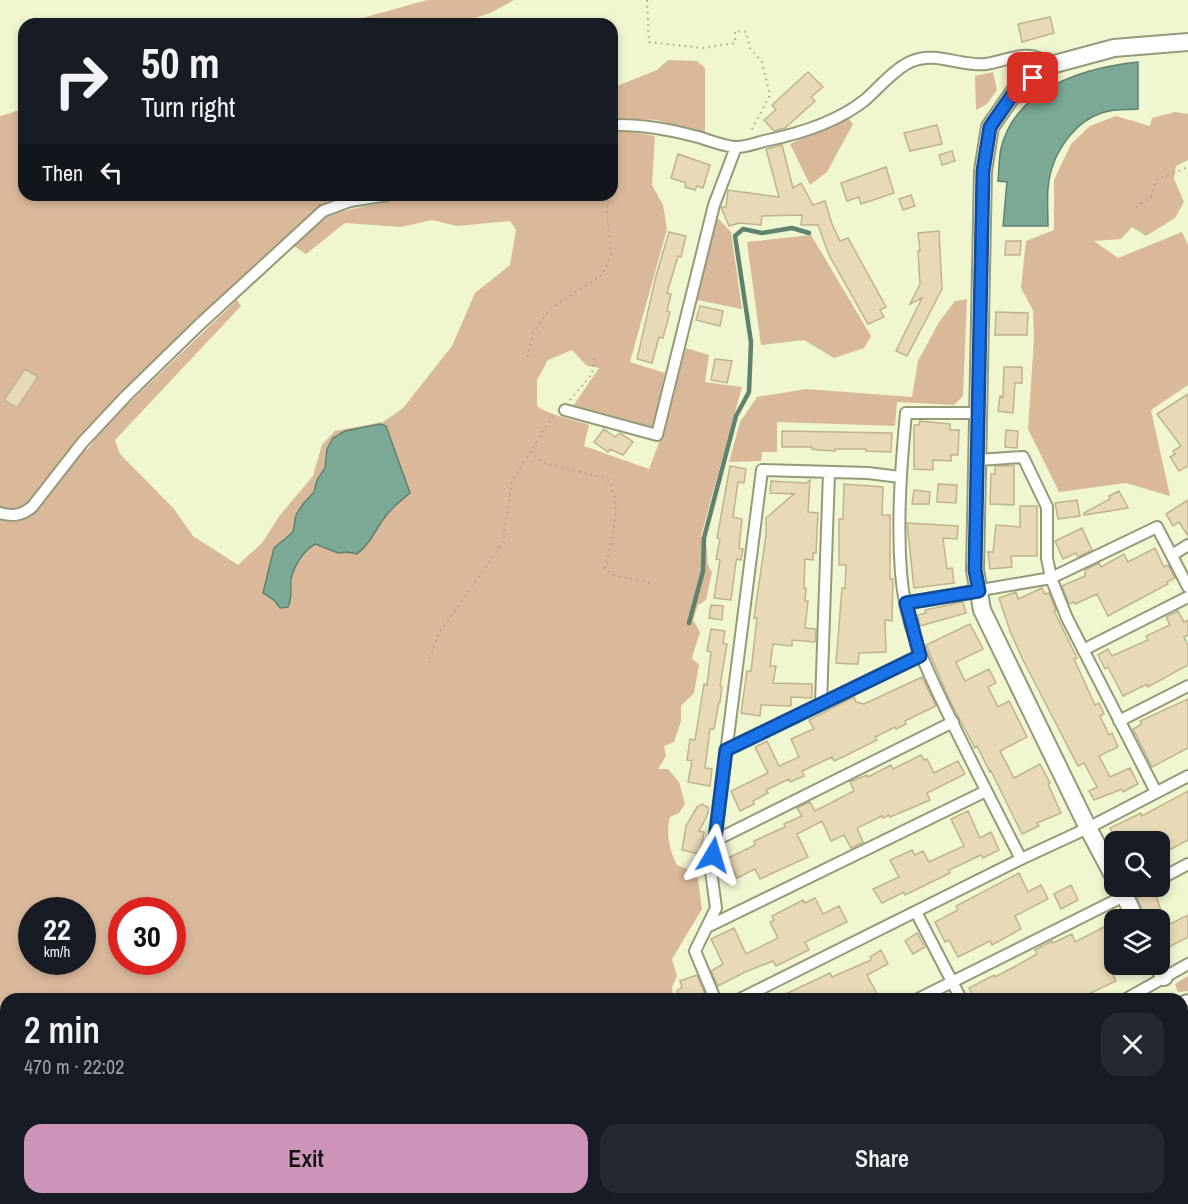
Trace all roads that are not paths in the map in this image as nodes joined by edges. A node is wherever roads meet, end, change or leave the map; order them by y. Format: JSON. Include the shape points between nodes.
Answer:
{"nodes":[{"id":1,"x":1188,"y":42,"type":"edge"},
{"id":2,"x":1051,"y":65,"type":"junction"},
{"id":3,"x":618,"y":125,"type":"edge"},
{"id":4,"x":736,"y":147,"type":"junction"},
{"id":5,"x":350,"y":201,"type":"edge"},
{"id":6,"x":565,"y":410,"type":"road end"},
{"id":7,"x":978,"y":413,"type":"junction"},
{"id":8,"x":978,"y":460,"type":"junction"},
{"id":9,"x":829,"y":473,"type":"junction"},
{"id":10,"x":900,"y":477,"type":"junction"},
{"id":11,"x":0,"y":513,"type":"edge"},
{"id":12,"x":1188,"y":545,"type":"edge"},
{"id":13,"x":1172,"y":555,"type":"junction"},
{"id":14,"x":1051,"y":578,"type":"junction"},
{"id":15,"x":1188,"y":587,"type":"edge"},
{"id":16,"x":979,"y":591,"type":"junction"},
{"id":17,"x":1188,"y":597,"type":"edge"},
{"id":18,"x":906,"y":603,"type":"junction"},
{"id":19,"x":1083,"y":650,"type":"junction"},
{"id":20,"x":920,"y":656,"type":"junction"},
{"id":21,"x":1188,"y":686,"type":"edge"},
{"id":22,"x":821,"y":703,"type":"junction"},
{"id":23,"x":1119,"y":721,"type":"junction"},
{"id":24,"x":953,"y":722,"type":"junction"},
{"id":25,"x":726,"y":750,"type":"junction"},
{"id":26,"x":1188,"y":776,"type":"edge"},
{"id":27,"x":986,"y":791,"type":"junction"},
{"id":28,"x":1155,"y":792,"type":"junction"},
{"id":29,"x":1088,"y":828,"type":"junction"},
{"id":30,"x":716,"y":840,"type":"junction"},
{"id":31,"x":1104,"y":858,"type":"edge"},
{"id":32,"x":1021,"y":859,"type":"junction"},
{"id":33,"x":1188,"y":864,"type":"edge"},
{"id":34,"x":1170,"y":874,"type":"edge"},
{"id":35,"x":1112,"y":897,"type":"edge"},
{"id":36,"x":916,"y":912,"type":"junction"},
{"id":37,"x":706,"y":927,"type":"junction"},
{"id":38,"x":1188,"y":964,"type":"edge"},
{"id":39,"x":1170,"y":969,"type":"edge"},
{"id":40,"x":1156,"y":975,"type":"edge"},
{"id":41,"x":952,"y":982,"type":"junction"},
{"id":42,"x":712,"y":993,"type":"edge"},
{"id":43,"x":752,"y":993,"type":"edge"},
{"id":44,"x":930,"y":993,"type":"edge"},
{"id":45,"x":958,"y":993,"type":"edge"},
{"id":46,"x":1134,"y":993,"type":"edge"}],
"edges":[{"from":1,"to":2,"type":"street","via":[[1114,48]]},
{"from":2,"to":4,"type":"street","via":[[1031,56],[970,65],[948,58],[910,62],[863,102],[842,114],[796,134]]},
{"from":2,"to":7,"type":"street","via":[[1015,91],[990,127],[983,171]]},
{"from":3,"to":4,"type":"street","via":[[674,130]]},
{"from":4,"to":6,"type":"street","via":[[714,205],[657,435]]},
{"from":5,"to":11,"type":"street","via":[[323,211],[200,324],[82,443],[32,507],[22,514]]},
{"from":7,"to":8,"type":"street"},
{"from":7,"to":10,"type":"street","via":[[906,413]]},
{"from":8,"to":14,"type":"street","via":[[1023,457],[1047,507]]},
{"from":8,"to":16,"type":"street","via":[[975,570]]},
{"from":9,"to":10,"type":"street"},
{"from":9,"to":22,"type":"street"},
{"from":9,"to":25,"type":"street","via":[[762,470]]},
{"from":10,"to":18,"type":"street","via":[[901,574]]},
{"from":12,"to":13,"type":"street"},
{"from":13,"to":14,"type":"street","via":[[1157,527]]},
{"from":13,"to":15,"type":"street"},
{"from":14,"to":16,"type":"street"},
{"from":14,"to":19,"type":"street"},
{"from":16,"to":18,"type":"street"},
{"from":16,"to":29,"type":"street","via":[[982,610]]},
{"from":17,"to":19,"type":"street"},
{"from":18,"to":20,"type":"street"},
{"from":19,"to":23,"type":"street"},
{"from":20,"to":22,"type":"street"},
{"from":20,"to":24,"type":"street"},
{"from":21,"to":23,"type":"street"},
{"from":22,"to":25,"type":"street"},
{"from":23,"to":28,"type":"street"},
{"from":24,"to":27,"type":"street"},
{"from":24,"to":30,"type":"street"},
{"from":25,"to":30,"type":"street"},
{"from":26,"to":28,"type":"street"},
{"from":27,"to":32,"type":"street"},
{"from":27,"to":37,"type":"street"},
{"from":28,"to":29,"type":"street"},
{"from":29,"to":31,"type":"street"},
{"from":29,"to":32,"type":"street"},
{"from":30,"to":37,"type":"street","via":[[711,871],[716,908]]},
{"from":32,"to":36,"type":"street"},
{"from":33,"to":34,"type":"street"},
{"from":35,"to":41,"type":"street"},
{"from":36,"to":41,"type":"street"},
{"from":36,"to":43,"type":"street"},
{"from":37,"to":42,"type":"street","via":[[695,951]]},
{"from":38,"to":39,"type":"street"},
{"from":40,"to":46,"type":"street"},
{"from":41,"to":44,"type":"street"},
{"from":41,"to":45,"type":"street"}]}
